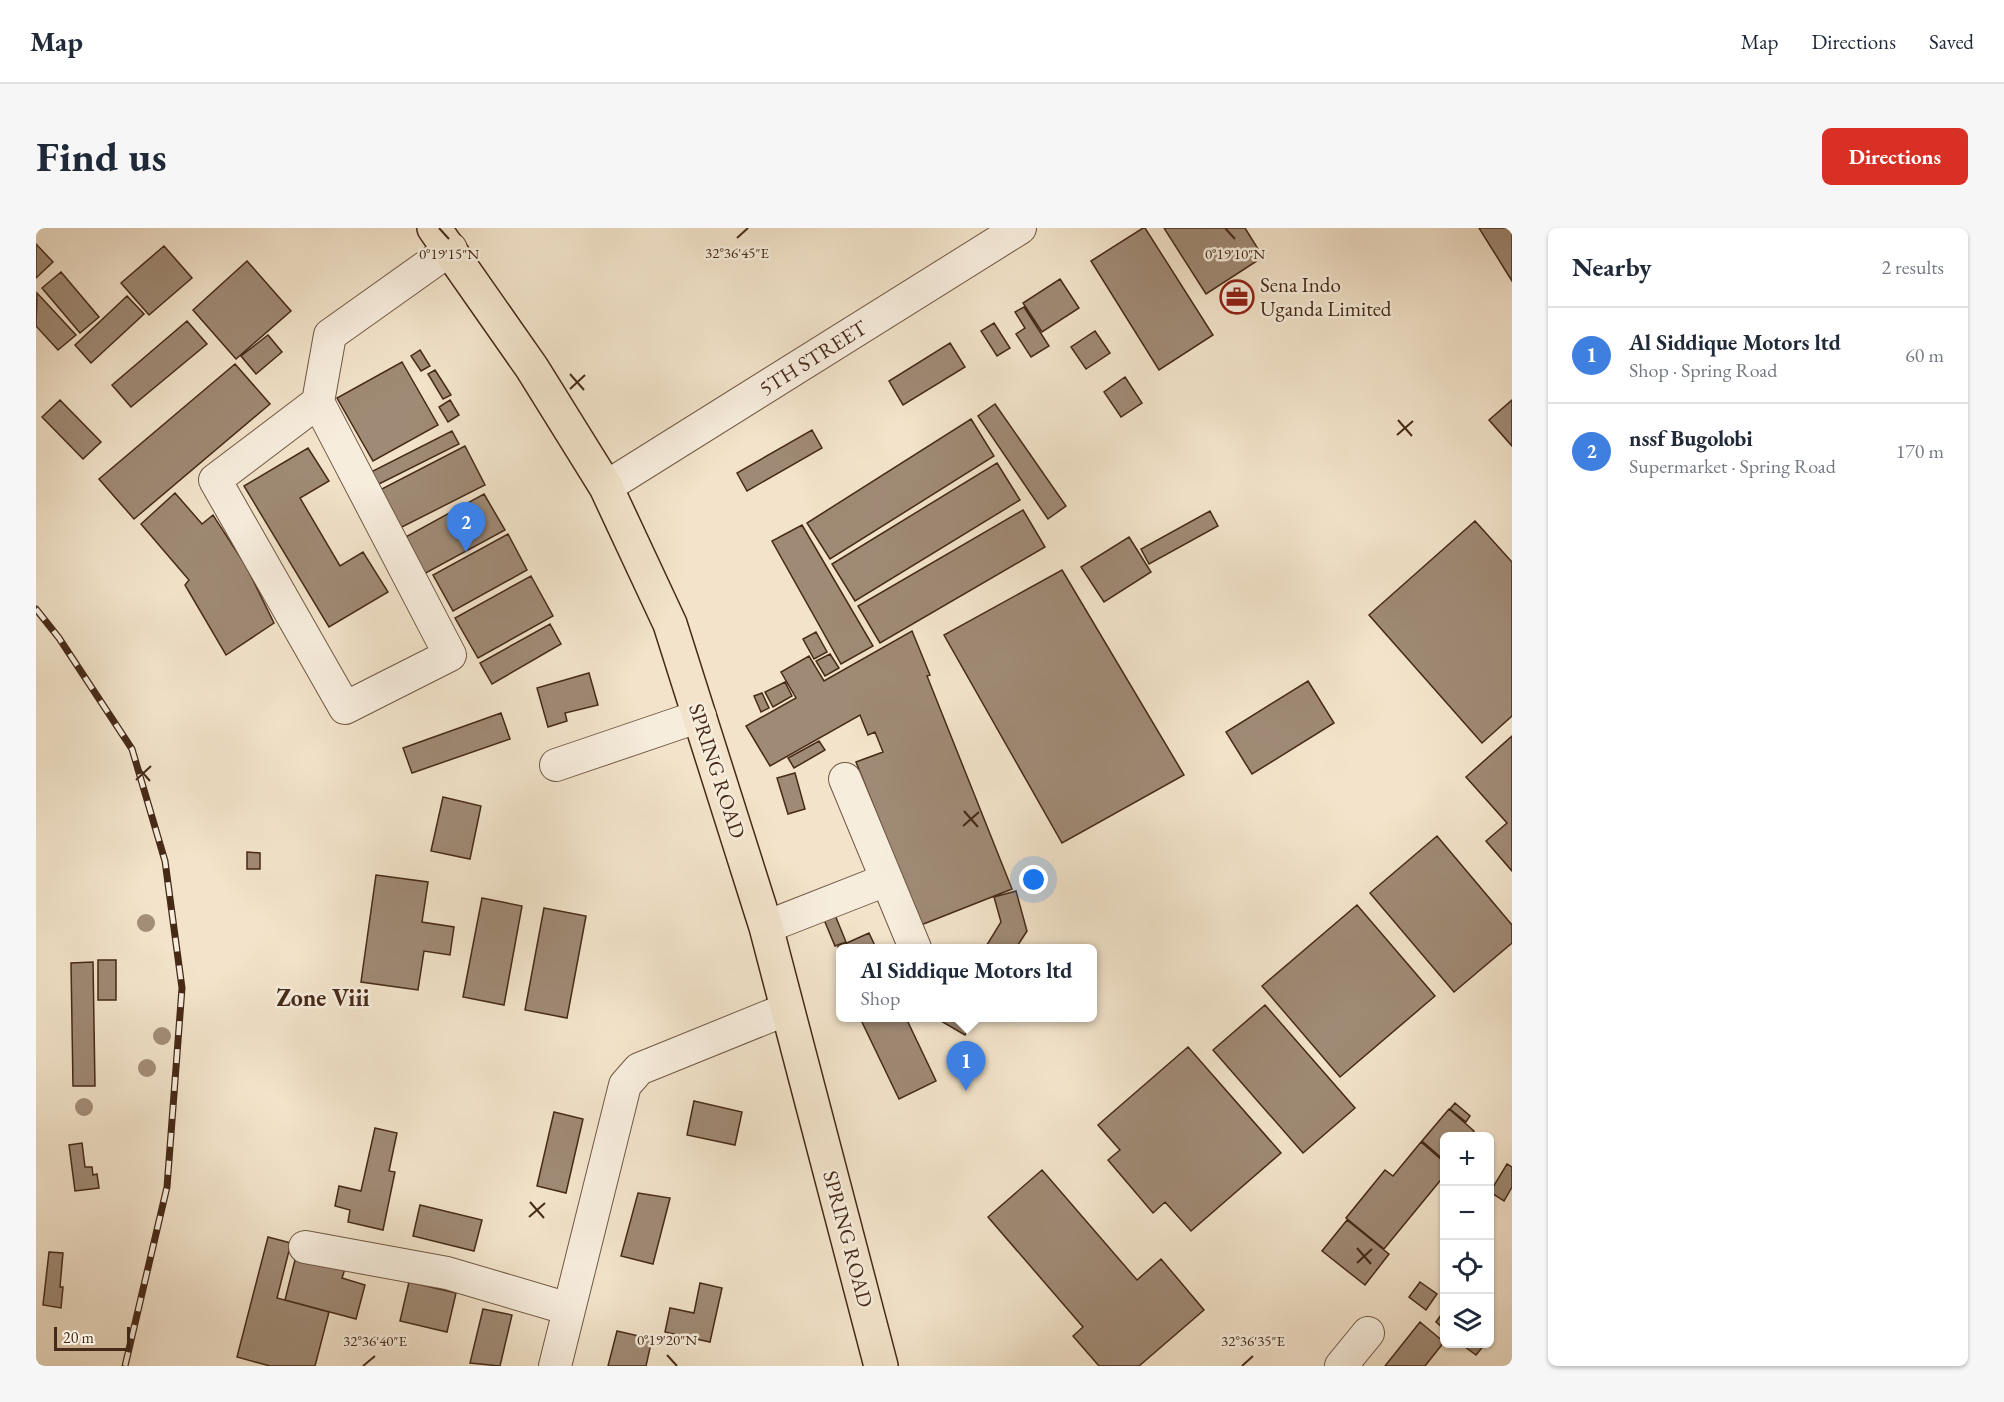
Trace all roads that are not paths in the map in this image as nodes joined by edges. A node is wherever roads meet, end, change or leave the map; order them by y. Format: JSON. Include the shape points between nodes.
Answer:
{"nodes":[{"id":1,"x":1020,"y":228,"type":"edge"},
{"id":2,"x":442,"y":239,"type":"edge"},
{"id":3,"x":318,"y":402,"type":"junction"},
{"id":4,"x":606,"y":488,"type":"junction"},
{"id":5,"x":700,"y":716,"type":"junction"},
{"id":6,"x":556,"y":765,"type":"dead end"},
{"id":7,"x":845,"y":779,"type":"dead end"},
{"id":8,"x":886,"y":880,"type":"junction"},
{"id":9,"x":766,"y":927,"type":"junction"},
{"id":10,"x":913,"y":944,"type":"edge"},
{"id":11,"x":787,"y":1009,"type":"junction"},
{"id":12,"x":305,"y":1247,"type":"dead end"},
{"id":13,"x":569,"y":1309,"type":"junction"},
{"id":14,"x":1368,"y":1333,"type":"dead end"},
{"id":15,"x":555,"y":1366,"type":"edge"},
{"id":16,"x":880,"y":1366,"type":"edge"},
{"id":17,"x":1341,"y":1366,"type":"edge"}],
"edges":[{"from":1,"to":4,"type":"street","name":"5TH STREET"},
{"from":2,"to":3,"type":"street","via":[[330,335]]},
{"from":2,"to":4,"type":"main road","name":"SPRING ROAD","via":[[532,368]]},
{"from":3,"to":3,"type":"street","via":[[214,480],[345,708],[450,655]]},
{"from":4,"to":5,"type":"main road","name":"SPRING ROAD","via":[[670,624]]},
{"from":5,"to":6,"type":"street"},
{"from":5,"to":9,"type":"main road","name":"SPRING ROAD"},
{"from":7,"to":8,"type":"street"},
{"from":8,"to":9,"type":"street"},
{"from":8,"to":10,"type":"street"},
{"from":9,"to":11,"type":"main road","name":"SPRING ROAD"},
{"from":11,"to":13,"type":"street","via":[[649,1065],[625,1085]]},
{"from":11,"to":16,"type":"main road","name":"SPRING ROAD"},
{"from":12,"to":13,"type":"street","via":[[447,1273]]},
{"from":13,"to":15,"type":"street"},
{"from":14,"to":17,"type":"street"}]}
